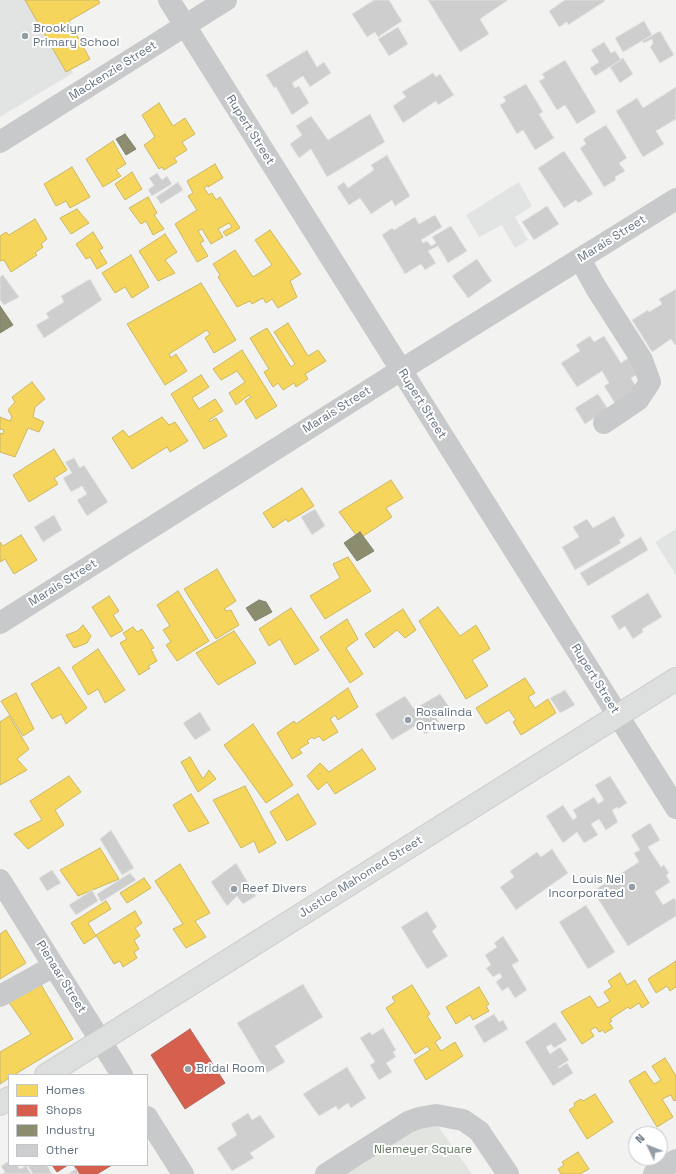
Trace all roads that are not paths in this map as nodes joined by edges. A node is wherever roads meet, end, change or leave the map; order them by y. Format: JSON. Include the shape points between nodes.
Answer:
{"nodes":[{"id":1,"x":169,"y":0,"type":"edge"},
{"id":2,"x":226,"y":0,"type":"edge"},
{"id":3,"x":185,"y":25,"type":"junction"},
{"id":4,"x":0,"y":142,"type":"edge"},
{"id":5,"x":676,"y":199,"type":"edge"},
{"id":6,"x":580,"y":259,"type":"junction"},
{"id":7,"x":401,"y":370,"type":"junction"},
{"id":8,"x":604,"y":423,"type":"dead end"},
{"id":9,"x":0,"y":623,"type":"edge"},
{"id":10,"x":676,"y":679,"type":"edge"},
{"id":11,"x":618,"y":716,"type":"junction"},
{"id":12,"x":676,"y":808,"type":"edge"},
{"id":13,"x":0,"y":880,"type":"edge"},
{"id":14,"x":54,"y":966,"type":"junction"},
{"id":15,"x":0,"y":996,"type":"edge"},
{"id":16,"x":101,"y":1041,"type":"junction"},
{"id":17,"x":48,"y":1074,"type":"edge"},
{"id":18,"x":121,"y":1074,"type":"edge"},
{"id":19,"x":148,"y":1119,"type":"edge"},
{"id":20,"x":676,"y":1160,"type":"edge"},
{"id":21,"x":182,"y":1174,"type":"edge"},
{"id":22,"x":326,"y":1174,"type":"edge"},
{"id":23,"x":508,"y":1174,"type":"edge"},
{"id":24,"x":654,"y":1174,"type":"edge"}],
"edges":[{"from":1,"to":3,"type":"street","name":"Rupert Street"},
{"from":2,"to":3,"type":"street","name":"Mackenzie Street"},
{"from":3,"to":4,"type":"street","name":"Mackenzie Street"},
{"from":3,"to":7,"type":"street","name":"Rupert Street"},
{"from":5,"to":6,"type":"street","name":"Marais Street"},
{"from":6,"to":7,"type":"street","name":"Marais Street"},
{"from":6,"to":8,"type":"street","via":[[642,360],[650,382],[638,400]]},
{"from":7,"to":9,"type":"street","name":"Marais Street"},
{"from":7,"to":11,"type":"street","name":"Rupert Street"},
{"from":10,"to":11,"type":"main road","name":"Justice Mahomed Street"},
{"from":11,"to":12,"type":"street","name":"Rupert Street"},
{"from":11,"to":16,"type":"main road","name":"Justice Mahomed Street"},
{"from":13,"to":14,"type":"street","name":"Pienaar Street"},
{"from":14,"to":15,"type":"street"},
{"from":14,"to":16,"type":"street","name":"Pienaar Street"},
{"from":16,"to":17,"type":"main road","name":"Justice Mahomed Street"},
{"from":16,"to":18,"type":"street","name":"Pienaar Street"},
{"from":19,"to":21,"type":"street"},
{"from":20,"to":24,"type":"street"},
{"from":22,"to":23,"type":"street","via":[[408,1122],[436,1115],[463,1120],[479,1131]]}]}
